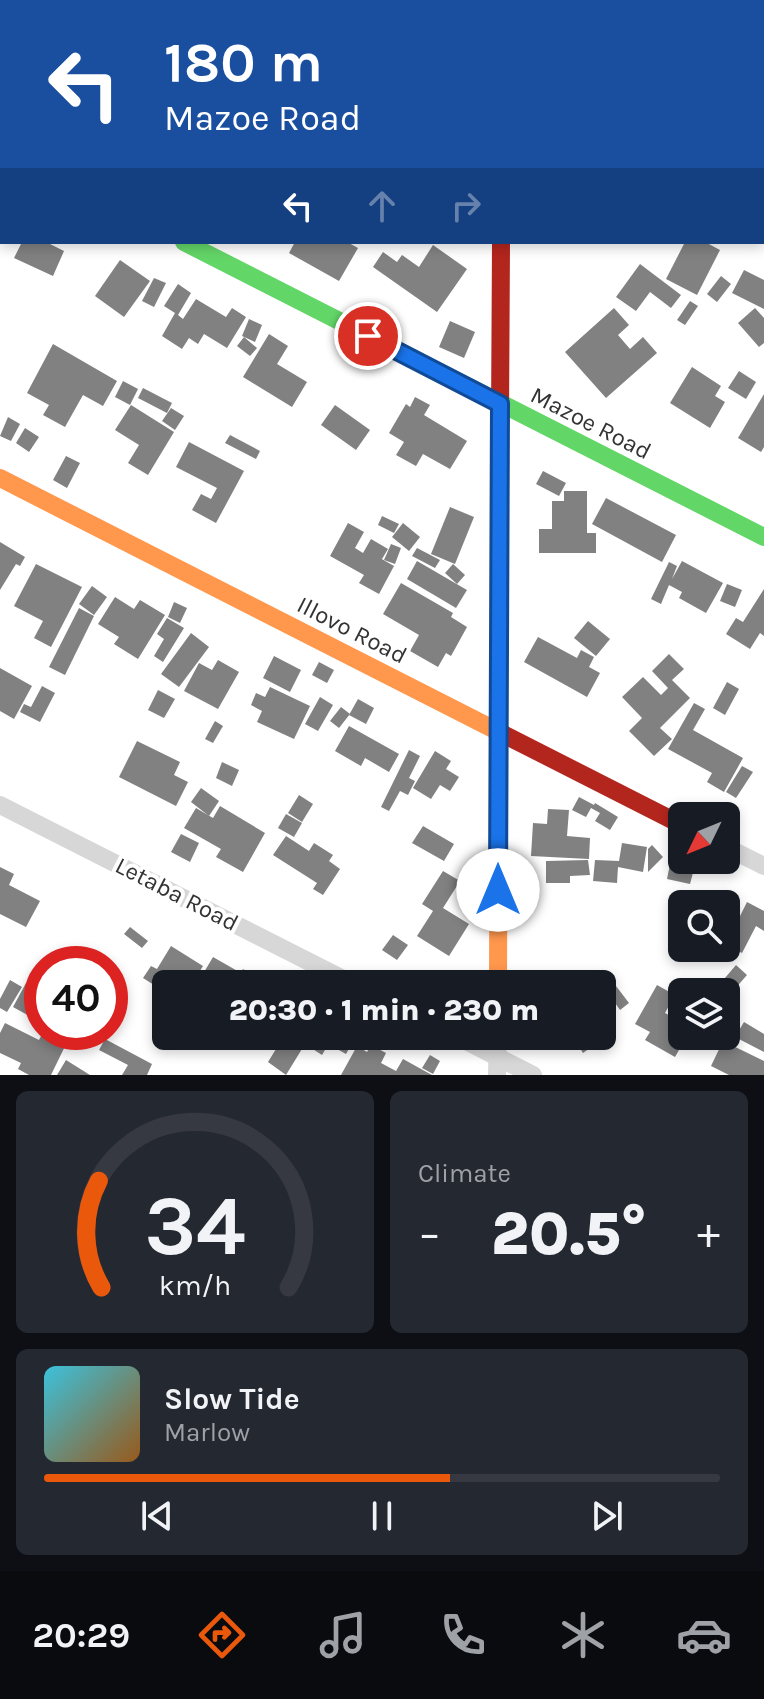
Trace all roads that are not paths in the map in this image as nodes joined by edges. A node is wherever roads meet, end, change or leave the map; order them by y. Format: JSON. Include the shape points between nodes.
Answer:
{"nodes":[{"id":1,"x":188,"y":244,"type":"edge"},
{"id":2,"x":501,"y":244,"type":"edge"},
{"id":3,"x":500,"y":404,"type":"junction"},
{"id":4,"x":0,"y":478,"type":"edge"},
{"id":5,"x":764,"y":537,"type":"edge"},
{"id":6,"x":499,"y":732,"type":"junction"},
{"id":7,"x":0,"y":805,"type":"edge"},
{"id":8,"x":668,"y":818,"type":"edge"},
{"id":9,"x":740,"y":854,"type":"edge"},
{"id":10,"x":764,"y":866,"type":"edge"},
{"id":11,"x":325,"y":970,"type":"edge"},
{"id":12,"x":498,"y":970,"type":"edge"},
{"id":13,"x":475,"y":1050,"type":"edge"},
{"id":14,"x":497,"y":1066,"type":"edge"},
{"id":15,"x":533,"y":1075,"type":"edge"}],
"edges":[{"from":1,"to":3,"type":"street","name":"Mazoe Road"},
{"from":2,"to":3,"type":"street"},
{"from":3,"to":5,"type":"street","name":"Mazoe Road"},
{"from":3,"to":6,"type":"street"},
{"from":4,"to":6,"type":"street","name":"Illovo Road"},
{"from":6,"to":8,"type":"street","name":"Illovo Road"},
{"from":6,"to":12,"type":"street"},
{"from":7,"to":11,"type":"street","name":"Letaba Road"},
{"from":9,"to":10,"type":"street"},
{"from":13,"to":14,"type":"street"},
{"from":14,"to":15,"type":"street"}]}
